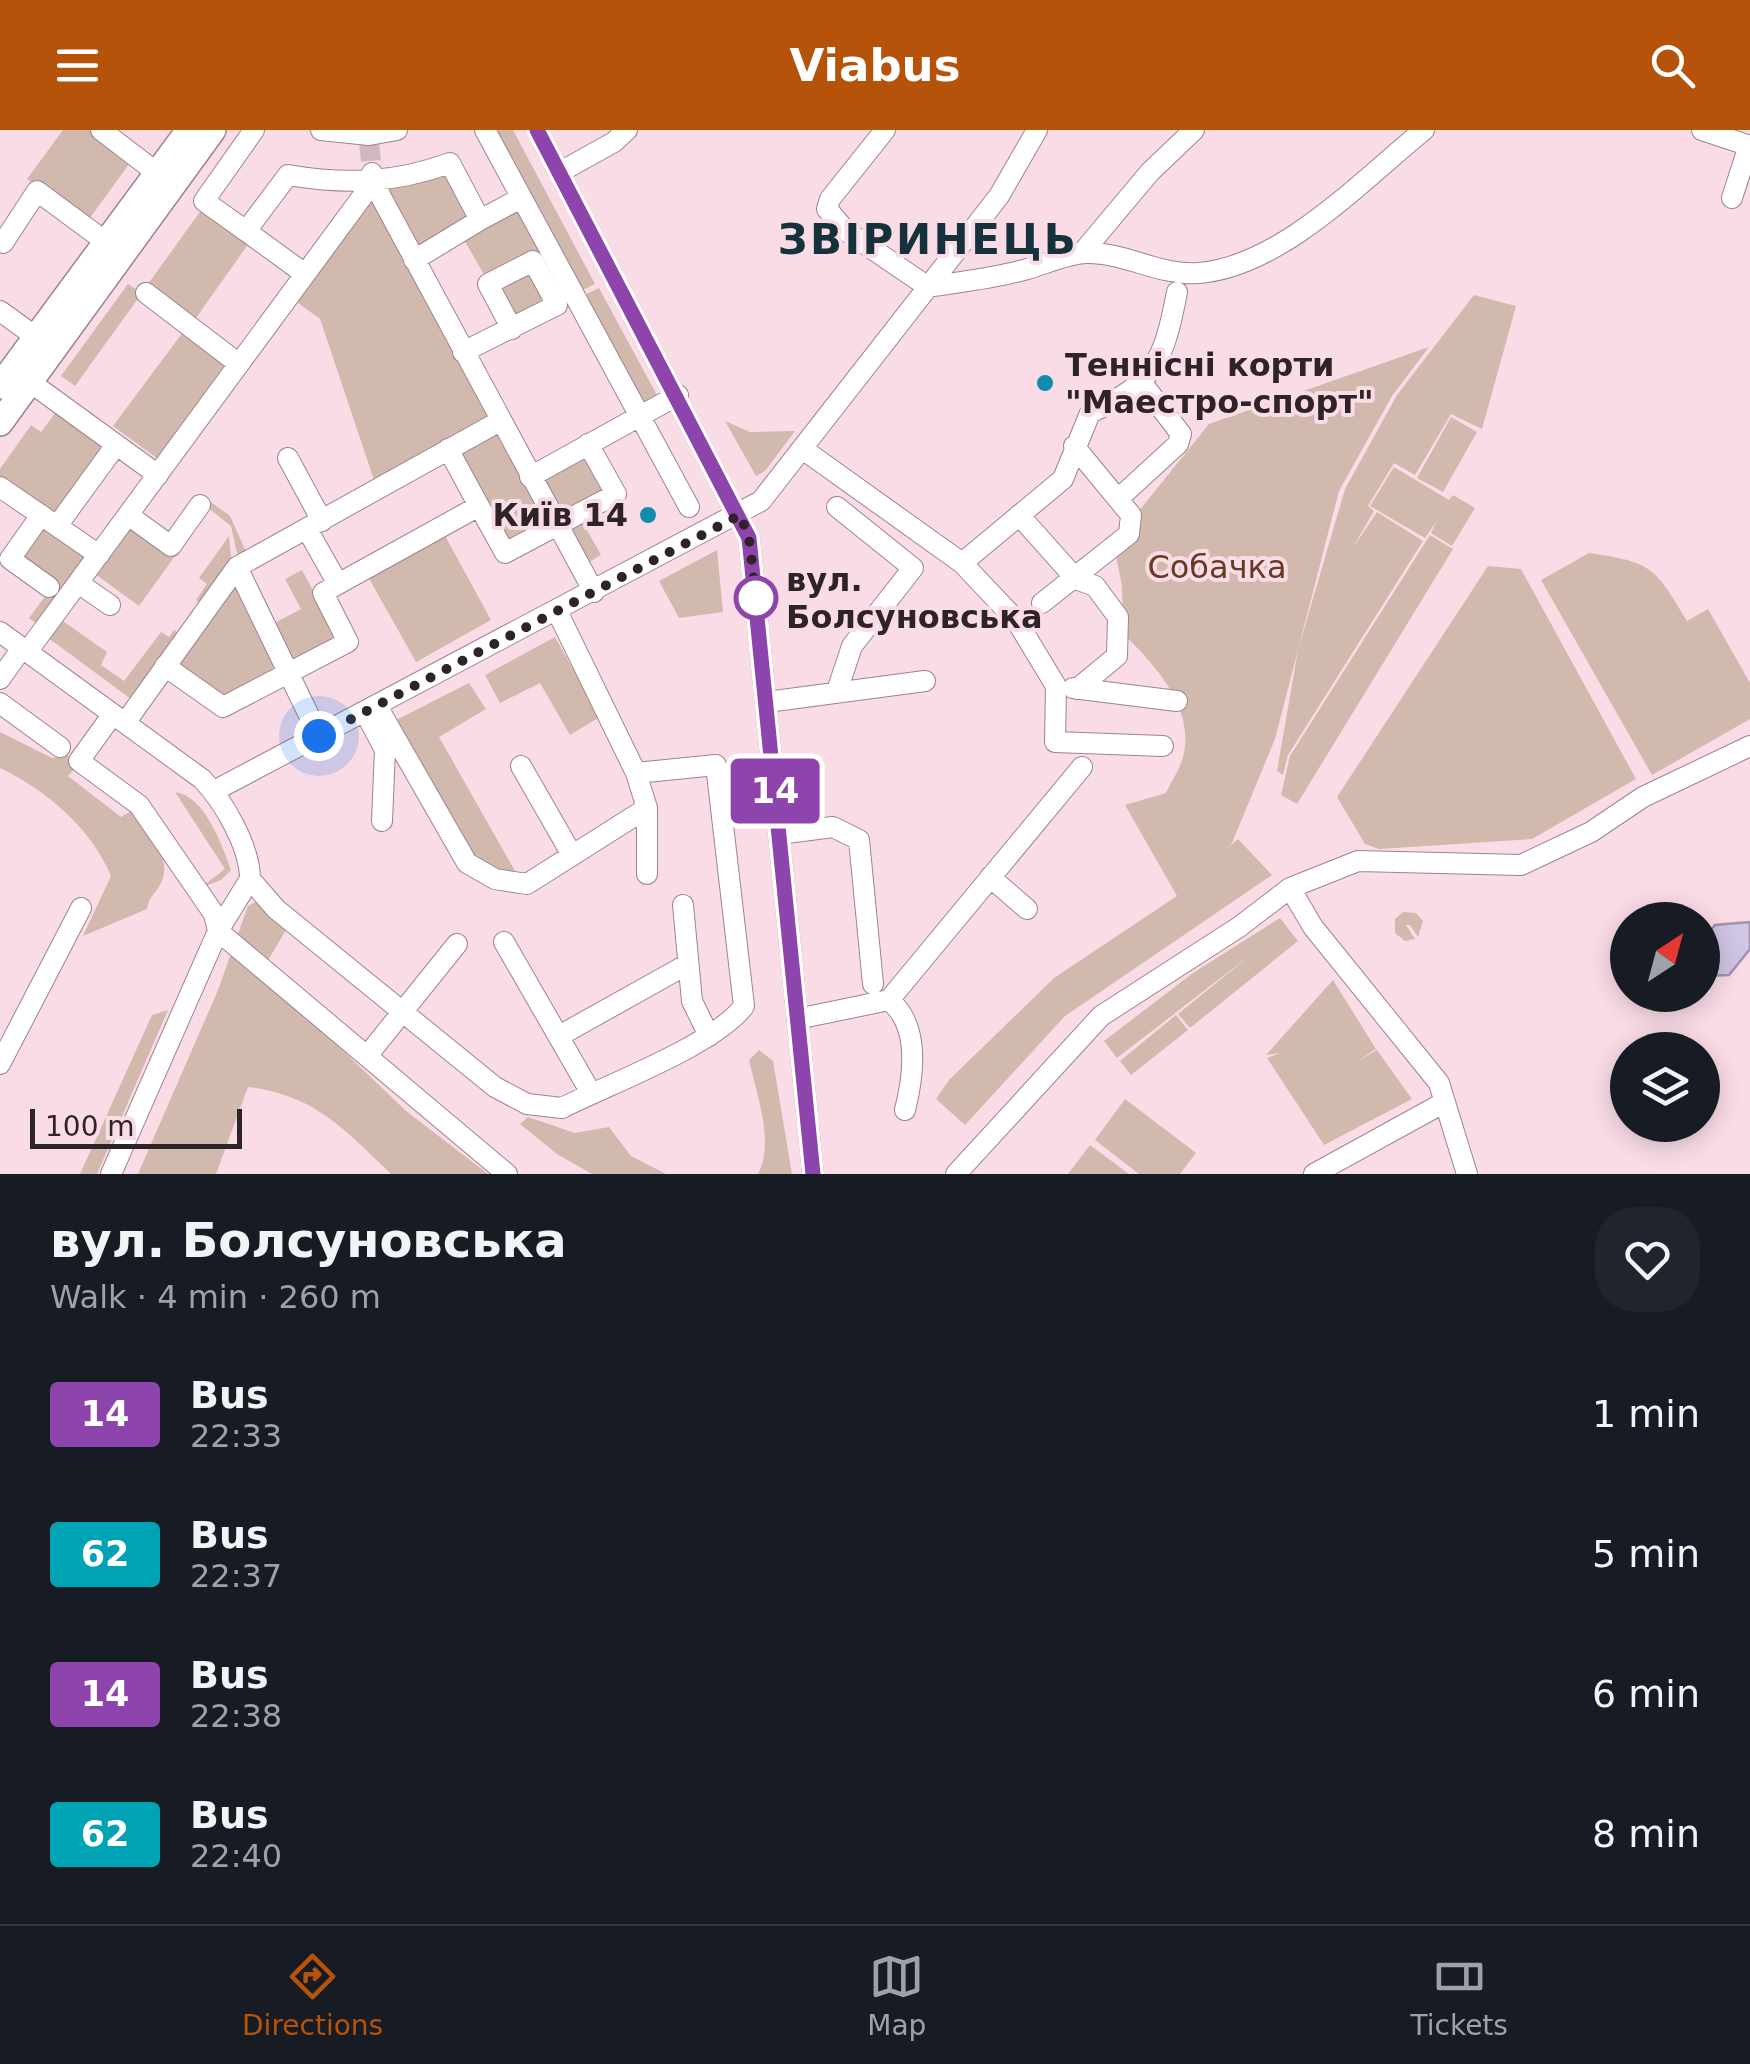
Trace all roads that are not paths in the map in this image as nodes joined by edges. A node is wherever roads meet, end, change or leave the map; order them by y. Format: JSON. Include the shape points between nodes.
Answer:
{"nodes":[{"id":1,"x":101,"y":130,"type":"edge"},
{"id":2,"x":188,"y":130,"type":"edge"},
{"id":3,"x":213,"y":130,"type":"edge"},
{"id":4,"x":254,"y":130,"type":"edge"},
{"id":5,"x":321,"y":130,"type":"edge"},
{"id":6,"x":397,"y":130,"type":"edge"},
{"id":7,"x":485,"y":130,"type":"edge"},
{"id":8,"x":537,"y":130,"type":"edge"},
{"id":9,"x":885,"y":130,"type":"edge"},
{"id":10,"x":1036,"y":130,"type":"edge"},
{"id":11,"x":1194,"y":130,"type":"edge"},
{"id":12,"x":1424,"y":130,"type":"edge"},
{"id":13,"x":1702,"y":130,"type":"edge"},
{"id":14,"x":625,"y":131,"type":"edge"},
{"id":15,"x":369,"y":135,"type":"edge"},
{"id":16,"x":1750,"y":145,"type":"edge"},
{"id":17,"x":158,"y":172,"type":"junction"},
{"id":18,"x":560,"y":172,"type":"junction"},
{"id":19,"x":372,"y":178,"type":"junction"},
{"id":20,"x":521,"y":198,"type":"junction"},
{"id":21,"x":1732,"y":198,"type":"dead end"},
{"id":22,"x":480,"y":220,"type":"junction"},
{"id":23,"x":246,"y":231,"type":"junction"},
{"id":24,"x":106,"y":242,"type":"junction"},
{"id":25,"x":2,"y":243,"type":"dead end"},
{"id":26,"x":1082,"y":253,"type":"junction"},
{"id":27,"x":414,"y":260,"type":"junction"},
{"id":28,"x":306,"y":274,"type":"junction"},
{"id":29,"x":928,"y":286,"type":"junction"},
{"id":30,"x":1176,"y":292,"type":"dead end"},
{"id":31,"x":146,"y":293,"type":"dead end"},
{"id":32,"x":0,"y":310,"type":"edge"},
{"id":33,"x":512,"y":328,"type":"dead end"},
{"id":34,"x":45,"y":343,"type":"junction"},
{"id":35,"x":463,"y":352,"type":"junction"},
{"id":36,"x":239,"y":364,"type":"junction"},
{"id":37,"x":30,"y":382,"type":"junction"},
{"id":38,"x":1142,"y":382,"type":"junction"},
{"id":39,"x":0,"y":386,"type":"edge"},
{"id":40,"x":678,"y":395,"type":"junction"},
{"id":41,"x":639,"y":416,"type":"junction"},
{"id":42,"x":500,"y":421,"type":"junction"},
{"id":43,"x":0,"y":423,"type":"edge"},
{"id":44,"x":116,"y":444,"type":"junction"},
{"id":45,"x":588,"y":444,"type":"junction"},
{"id":46,"x":1074,"y":446,"type":"junction"},
{"id":47,"x":448,"y":449,"type":"junction"},
{"id":48,"x":804,"y":450,"type":"junction"},
{"id":49,"x":288,"y":458,"type":"dead end"},
{"id":50,"x":158,"y":475,"type":"junction"},
{"id":51,"x":530,"y":477,"type":"junction"},
{"id":52,"x":0,"y":487,"type":"edge"},
{"id":53,"x":1118,"y":499,"type":"junction"},
{"id":54,"x":200,"y":505,"type":"dead end"},
{"id":55,"x":479,"y":506,"type":"junction"},
{"id":56,"x":689,"y":507,"type":"dead end"},
{"id":57,"x":837,"y":507,"type":"dead end"},
{"id":58,"x":128,"y":515,"type":"junction"},
{"id":59,"x":740,"y":515,"type":"junction"},
{"id":60,"x":1020,"y":515,"type":"junction"},
{"id":61,"x":49,"y":521,"type":"junction"},
{"id":62,"x":314,"y":525,"type":"junction"},
{"id":63,"x":556,"y":526,"type":"junction"},
{"id":64,"x":99,"y":555,"type":"junction"},
{"id":65,"x":962,"y":563,"type":"junction"},
{"id":66,"x":237,"y":567,"type":"junction"},
{"id":67,"x":1076,"y":578,"type":"junction"},
{"id":68,"x":78,"y":583,"type":"junction"},
{"id":69,"x":338,"y":584,"type":"junction"},
{"id":70,"x":49,"y":587,"type":"dead end"},
{"id":71,"x":594,"y":592,"type":"junction"},
{"id":72,"x":1042,"y":603,"type":"dead end"},
{"id":73,"x":110,"y":604,"type":"dead end"},
{"id":74,"x":557,"y":611,"type":"junction"},
{"id":75,"x":0,"y":632,"type":"edge"},
{"id":76,"x":25,"y":650,"type":"junction"},
{"id":77,"x":166,"y":666,"type":"junction"},
{"id":78,"x":289,"y":676,"type":"junction"},
{"id":79,"x":0,"y":679,"type":"edge"},
{"id":80,"x":925,"y":681,"type":"dead end"},
{"id":81,"x":1066,"y":687,"type":"junction"},
{"id":82,"x":836,"y":691,"type":"junction"},
{"id":83,"x":1177,"y":701,"type":"dead end"},
{"id":84,"x":767,"y":702,"type":"junction"},
{"id":85,"x":0,"y":703,"type":"edge"},
{"id":86,"x":371,"y":709,"type":"junction"},
{"id":87,"x":119,"y":719,"type":"junction"},
{"id":88,"x":319,"y":736,"type":"junction"},
{"id":89,"x":1163,"y":746,"type":"dead end"},
{"id":90,"x":1750,"y":746,"type":"edge"},
{"id":91,"x":60,"y":747,"type":"dead end"},
{"id":92,"x":521,"y":766,"type":"dead end"},
{"id":93,"x":1082,"y":768,"type":"dead end"},
{"id":94,"x":636,"y":773,"type":"junction"},
{"id":95,"x":214,"y":791,"type":"junction"},
{"id":96,"x":647,"y":808,"type":"junction"},
{"id":97,"x":382,"y":821,"type":"dead end"},
{"id":98,"x":779,"y":834,"type":"junction"},
{"id":99,"x":572,"y":855,"type":"junction"},
{"id":100,"x":647,"y":874,"type":"dead end"},
{"id":101,"x":990,"y":877,"type":"junction"},
{"id":102,"x":250,"y":880,"type":"junction"},
{"id":103,"x":1290,"y":888,"type":"junction"},
{"id":104,"x":683,"y":906,"type":"dead end"},
{"id":105,"x":81,"y":908,"type":"dead end"},
{"id":106,"x":1027,"y":909,"type":"dead end"},
{"id":107,"x":218,"y":930,"type":"junction"},
{"id":108,"x":504,"y":942,"type":"dead end"},
{"id":109,"x":458,"y":944,"type":"dead end"},
{"id":110,"x":686,"y":965,"type":"junction"},
{"id":111,"x":873,"y":984,"type":"dead end"},
{"id":112,"x":888,"y":1000,"type":"junction"},
{"id":113,"x":403,"y":1011,"type":"junction"},
{"id":114,"x":797,"y":1018,"type":"junction"},
{"id":115,"x":559,"y":1036,"type":"junction"},
{"id":116,"x":709,"y":1036,"type":"junction"},
{"id":117,"x":366,"y":1056,"type":"junction"},
{"id":118,"x":0,"y":1064,"type":"edge"},
{"id":119,"x":591,"y":1093,"type":"junction"},
{"id":120,"x":1445,"y":1102,"type":"junction"},
{"id":121,"x":905,"y":1110,"type":"dead end"},
{"id":122,"x":111,"y":1174,"type":"edge"},
{"id":123,"x":507,"y":1174,"type":"edge"},
{"id":124,"x":813,"y":1174,"type":"edge"},
{"id":125,"x":956,"y":1174,"type":"edge"},
{"id":126,"x":1314,"y":1174,"type":"edge"},
{"id":127,"x":1467,"y":1174,"type":"edge"}],
"edges":[{"from":1,"to":17,"type":"street"},
{"from":2,"to":17,"type":"main road"},
{"from":3,"to":34,"type":"main road"},
{"from":4,"to":23,"type":"street","via":[[204,200]]},
{"from":5,"to":15,"type":"street"},
{"from":6,"to":15,"type":"street"},
{"from":7,"to":20,"type":"street"},
{"from":8,"to":18,"type":"street"},
{"from":9,"to":29,"type":"street","via":[[827,209],[846,232]]},
{"from":10,"to":29,"type":"street","via":[[999,196]]},
{"from":11,"to":26,"type":"street"},
{"from":12,"to":26,"type":"street","via":[[1302,230],[1234,265],[1174,272]]},
{"from":13,"to":16,"type":"street"},
{"from":14,"to":18,"type":"street"},
{"from":16,"to":21,"type":"street"},
{"from":17,"to":24,"type":"main road"},
{"from":18,"to":40,"type":"street"},
{"from":19,"to":22,"type":"street","via":[[411,177],[450,163]]},
{"from":19,"to":23,"type":"street","via":[[326,182],[288,174]]},
{"from":19,"to":27,"type":"street"},
{"from":19,"to":28,"type":"street"},
{"from":20,"to":22,"type":"street"},
{"from":20,"to":41,"type":"street"},
{"from":22,"to":27,"type":"street"},
{"from":23,"to":28,"type":"street"},
{"from":24,"to":25,"type":"street","via":[[37,191]]},
{"from":24,"to":34,"type":"main road"},
{"from":26,"to":29,"type":"street"},
{"from":27,"to":35,"type":"street"},
{"from":28,"to":36,"type":"street"},
{"from":29,"to":48,"type":"street"},
{"from":30,"to":38,"type":"street","via":[[1162,357]]},
{"from":31,"to":36,"type":"street"},
{"from":32,"to":34,"type":"street"},
{"from":33,"to":35,"type":"street"},
{"from":34,"to":37,"type":"main road"},
{"from":34,"to":39,"type":"main road"},
{"from":35,"to":42,"type":"street"},
{"from":36,"to":50,"type":"street"},
{"from":37,"to":43,"type":"main road"},
{"from":37,"to":44,"type":"street"},
{"from":38,"to":46,"type":"street","via":[[1090,413]]},
{"from":38,"to":53,"type":"street","via":[[1181,434]]},
{"from":40,"to":41,"type":"street"},
{"from":40,"to":59,"type":"street"},
{"from":41,"to":45,"type":"street"},
{"from":41,"to":56,"type":"street"},
{"from":42,"to":47,"type":"street"},
{"from":42,"to":51,"type":"street"},
{"from":44,"to":50,"type":"street"},
{"from":44,"to":61,"type":"street"},
{"from":45,"to":51,"type":"street"},
{"from":45,"to":63,"type":"street","via":[[616,494]]},
{"from":46,"to":53,"type":"street"},
{"from":46,"to":60,"type":"street","via":[[1063,478]]},
{"from":47,"to":55,"type":"street"},
{"from":47,"to":62,"type":"street"},
{"from":48,"to":59,"type":"street","via":[[771,493]]},
{"from":48,"to":65,"type":"street"},
{"from":49,"to":62,"type":"street"},
{"from":50,"to":58,"type":"street"},
{"from":51,"to":63,"type":"street"},
{"from":52,"to":61,"type":"street"},
{"from":53,"to":67,"type":"street","via":[[1131,516],[1129,534]]},
{"from":54,"to":58,"type":"street","via":[[171,546]]},
{"from":55,"to":63,"type":"street","via":[[505,553]]},
{"from":55,"to":69,"type":"street"},
{"from":57,"to":82,"type":"street","via":[[913,568],[852,646]]},
{"from":58,"to":64,"type":"street"},
{"from":59,"to":71,"type":"street"},
{"from":59,"to":84,"type":"street","via":[[752,558]]},
{"from":60,"to":65,"type":"street"},
{"from":60,"to":67,"type":"street"},
{"from":61,"to":64,"type":"street"},
{"from":61,"to":70,"type":"street","via":[[10,559]]},
{"from":62,"to":66,"type":"street"},
{"from":62,"to":69,"type":"street"},
{"from":63,"to":71,"type":"street"},
{"from":64,"to":68,"type":"street"},
{"from":65,"to":81,"type":"street"},
{"from":66,"to":77,"type":"street"},
{"from":66,"to":78,"type":"street"},
{"from":67,"to":72,"type":"street"},
{"from":67,"to":81,"type":"street","via":[[1096,586],[1118,617],[1116,656]]},
{"from":68,"to":73,"type":"street"},
{"from":68,"to":76,"type":"street"},
{"from":69,"to":78,"type":"street","via":[[323,593],[348,642]]},
{"from":71,"to":74,"type":"street"},
{"from":74,"to":86,"type":"street"},
{"from":74,"to":94,"type":"street"},
{"from":75,"to":76,"type":"street"},
{"from":76,"to":79,"type":"street"},
{"from":76,"to":87,"type":"street"},
{"from":77,"to":78,"type":"street","via":[[223,708]]},
{"from":77,"to":87,"type":"street"},
{"from":78,"to":88,"type":"street"},
{"from":80,"to":82,"type":"street"},
{"from":81,"to":83,"type":"street"},
{"from":81,"to":89,"type":"street","via":[[1054,742]]},
{"from":82,"to":84,"type":"street"},
{"from":84,"to":98,"type":"street"},
{"from":85,"to":91,"type":"street"},
{"from":86,"to":88,"type":"street"},
{"from":86,"to":97,"type":"street","via":[[384,750]]},
{"from":86,"to":99,"type":"street","via":[[476,870],[528,884]]},
{"from":87,"to":95,"type":"street"},
{"from":87,"to":107,"type":"street","via":[[79,761],[139,806],[214,914]]},
{"from":88,"to":95,"type":"street"},
{"from":90,"to":103,"type":"street","via":[[1520,865],[1358,861]]},
{"from":92,"to":99,"type":"street"},
{"from":93,"to":101,"type":"street"},
{"from":94,"to":96,"type":"street"},
{"from":94,"to":116,"type":"street","via":[[716,765],[744,1006]]},
{"from":95,"to":102,"type":"street","via":[[250,863]]},
{"from":96,"to":99,"type":"street"},
{"from":96,"to":100,"type":"street"},
{"from":98,"to":111,"type":"street","via":[[833,826],[860,840]]},
{"from":98,"to":114,"type":"street"},
{"from":101,"to":106,"type":"street"},
{"from":101,"to":112,"type":"street"},
{"from":102,"to":107,"type":"street"},
{"from":102,"to":113,"type":"street","via":[[276,909]]},
{"from":103,"to":120,"type":"street","via":[[1313,927],[1428,1068]]},
{"from":103,"to":125,"type":"street","via":[[1101,1016]]},
{"from":104,"to":110,"type":"street"},
{"from":105,"to":118,"type":"street"},
{"from":107,"to":117,"type":"street"},
{"from":107,"to":122,"type":"street"},
{"from":108,"to":115,"type":"street"},
{"from":109,"to":113,"type":"street"},
{"from":110,"to":115,"type":"street"},
{"from":110,"to":116,"type":"street","via":[[692,1000]]},
{"from":112,"to":114,"type":"street"},
{"from":112,"to":121,"type":"street","via":[[908,1022],[911,1085]]},
{"from":113,"to":117,"type":"street"},
{"from":113,"to":119,"type":"street","via":[[496,1087],[544,1108],[562,1108]]},
{"from":114,"to":124,"type":"street"},
{"from":115,"to":119,"type":"street"},
{"from":116,"to":119,"type":"street"},
{"from":117,"to":123,"type":"street"},
{"from":120,"to":126,"type":"street"},
{"from":120,"to":127,"type":"street"}]}
